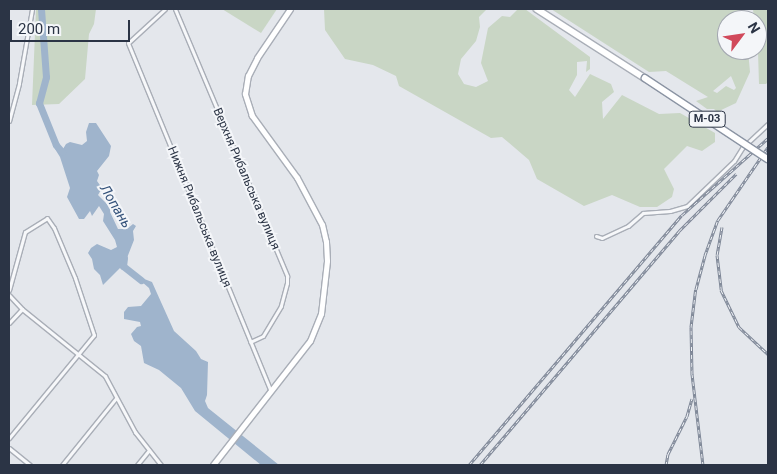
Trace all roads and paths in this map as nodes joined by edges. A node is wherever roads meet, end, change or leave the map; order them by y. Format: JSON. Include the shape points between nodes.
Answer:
{"nodes":[{"id":1,"x":32,"y":9,"type":"edge"},
{"id":2,"x":165,"y":9,"type":"edge"},
{"id":3,"x":174,"y":9,"type":"edge"},
{"id":4,"x":290,"y":9,"type":"edge"},
{"id":5,"x":537,"y":9,"type":"edge"},
{"id":6,"x":9,"y":120,"type":"edge"},
{"id":7,"x":768,"y":124,"type":"edge"},
{"id":8,"x":768,"y":159,"type":"edge"},
{"id":9,"x":596,"y":236,"type":"dead end"},
{"id":10,"x":9,"y":290,"type":"edge"},
{"id":11,"x":9,"y":295,"type":"edge"},
{"id":12,"x":22,"y":309,"type":"junction"},
{"id":13,"x":9,"y":323,"type":"edge"},
{"id":14,"x":250,"y":342,"type":"junction"},
{"id":15,"x":80,"y":354,"type":"junction"},
{"id":16,"x":271,"y":391,"type":"junction"},
{"id":17,"x":116,"y":398,"type":"junction"},
{"id":18,"x":9,"y":438,"type":"edge"},
{"id":19,"x":9,"y":448,"type":"edge"},
{"id":20,"x":149,"y":450,"type":"junction"},
{"id":21,"x":30,"y":465,"type":"edge"},
{"id":22,"x":62,"y":465,"type":"edge"},
{"id":23,"x":137,"y":465,"type":"edge"},
{"id":24,"x":161,"y":465,"type":"edge"},
{"id":25,"x":213,"y":465,"type":"edge"}],
"edges":[{"from":1,"to":6,"type":"street"},
{"from":2,"to":14,"type":"street","name":"Нижня Рибальська вулиця","via":[[128,42]]},
{"from":3,"to":14,"type":"street","name":"Верхня Рибальська вулиця","via":[[287,276],[281,306],[263,336]]},
{"from":4,"to":16,"type":"street","via":[[257,58],[248,76],[245,94],[252,116],[297,178],[314,208],[326,242],[326,276],[321,314],[310,341]]},
{"from":5,"to":8,"type":"highway","number":"М-03","bridge":true},
{"from":7,"to":9,"type":"street","via":[[687,206],[643,213],[628,226],[602,238]]},
{"from":10,"to":15,"type":"street","via":[[26,232],[47,218],[75,278],[94,336]]},
{"from":11,"to":12,"type":"street"},
{"from":12,"to":13,"type":"street"},
{"from":12,"to":15,"type":"street"},
{"from":14,"to":16,"type":"street","name":"Нижня Рибальська вулиця"},
{"from":15,"to":17,"type":"street","via":[[105,376]]},
{"from":15,"to":18,"type":"street"},
{"from":16,"to":25,"type":"street"},
{"from":17,"to":20,"type":"street"},
{"from":17,"to":22,"type":"street"},
{"from":19,"to":21,"type":"street"},
{"from":20,"to":23,"type":"street"},
{"from":20,"to":24,"type":"street"}]}
